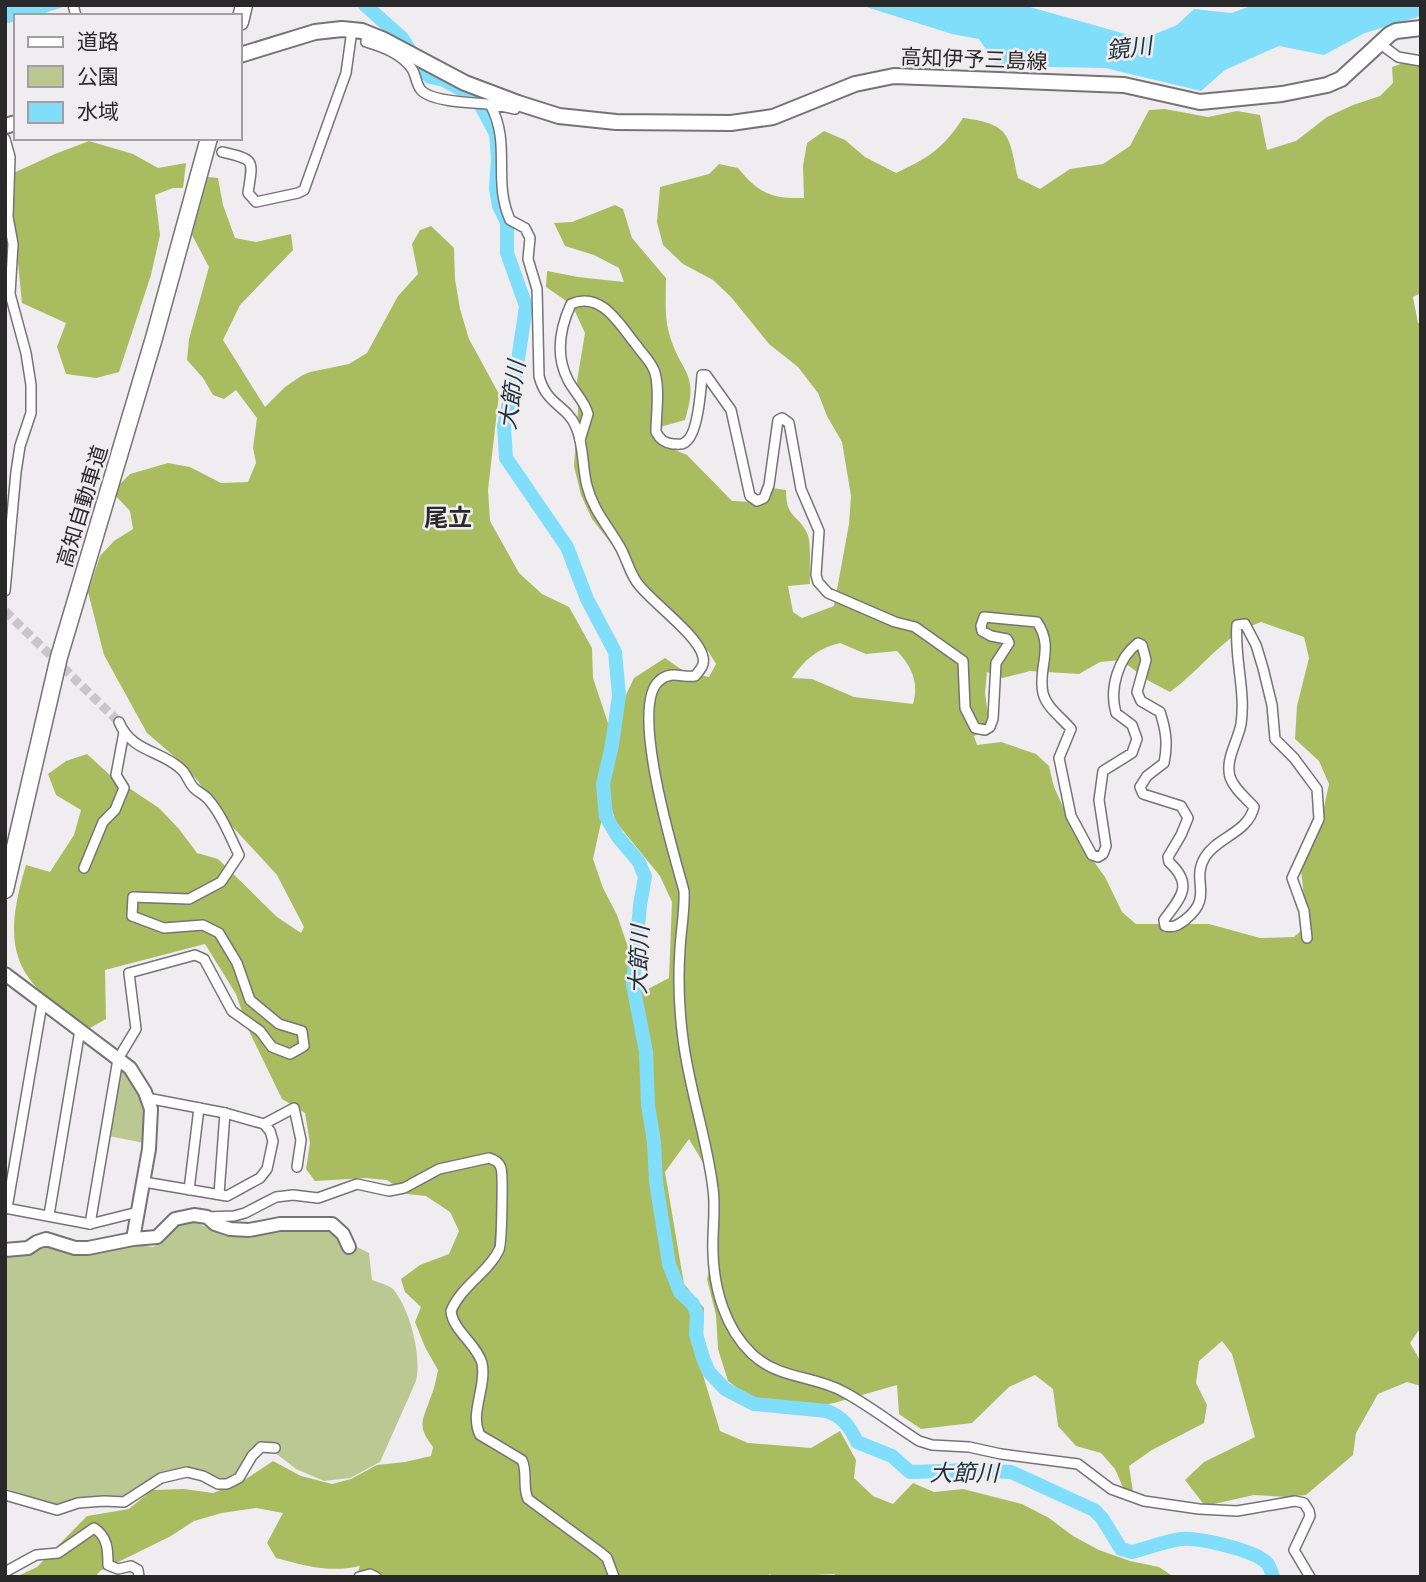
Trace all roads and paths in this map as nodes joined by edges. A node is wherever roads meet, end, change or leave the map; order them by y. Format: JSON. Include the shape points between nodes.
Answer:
{"nodes":[{"id":1,"x":1421,"y":28,"type":"edge"},
{"id":2,"x":359,"y":31,"type":"junction"},
{"id":3,"x":1379,"y":43,"type":"junction"},
{"id":4,"x":242,"y":54,"type":"edge"},
{"id":5,"x":1421,"y":61,"type":"edge"},
{"id":6,"x":484,"y":100,"type":"junction"},
{"id":7,"x":5,"y":139,"type":"edge"},
{"id":8,"x":203,"y":140,"type":"edge"},
{"id":9,"x":208,"y":140,"type":"edge"},
{"id":10,"x":222,"y":152,"type":"dead end"},
{"id":11,"x":191,"y":197,"type":"junction"},
{"id":12,"x":580,"y":440,"type":"junction"},
{"id":13,"x":9,"y":505,"type":"edge"},
{"id":14,"x":5,"y":591,"type":"edge"},
{"id":15,"x":119,"y":722,"type":"tunnel mouth"},
{"id":16,"x":124,"y":732,"type":"junction"},
{"id":17,"x":5,"y":852,"type":"edge"},
{"id":18,"x":84,"y":868,"type":"dead end"},
{"id":19,"x":5,"y":890,"type":"edge"},
{"id":20,"x":1307,"y":937,"type":"dead end"},
{"id":21,"x":6,"y":979,"type":"edge"},
{"id":22,"x":42,"y":1004,"type":"junction"},
{"id":23,"x":80,"y":1031,"type":"junction"},
{"id":24,"x":118,"y":1059,"type":"junction"},
{"id":25,"x":147,"y":1098,"type":"junction"},
{"id":26,"x":199,"y":1108,"type":"junction"},
{"id":27,"x":225,"y":1114,"type":"junction"},
{"id":28,"x":264,"y":1125,"type":"junction"},
{"id":29,"x":297,"y":1167,"type":"dead end"},
{"id":30,"x":144,"y":1182,"type":"junction"},
{"id":31,"x":189,"y":1189,"type":"junction"},
{"id":32,"x":219,"y":1194,"type":"junction"},
{"id":33,"x":6,"y":1208,"type":"edge"},
{"id":34,"x":138,"y":1212,"type":"junction"},
{"id":35,"x":49,"y":1215,"type":"junction"},
{"id":36,"x":207,"y":1217,"type":"junction"},
{"id":37,"x":90,"y":1224,"type":"junction"},
{"id":38,"x":133,"y":1238,"type":"junction"},
{"id":39,"x":349,"y":1247,"type":"dead end"},
{"id":40,"x":5,"y":1250,"type":"edge"},
{"id":41,"x":275,"y":1448,"type":"dead end"},
{"id":42,"x":5,"y":1495,"type":"edge"},
{"id":43,"x":5,"y":1572,"type":"edge"},
{"id":44,"x":139,"y":1577,"type":"edge"},
{"id":45,"x":359,"y":1577,"type":"edge"},
{"id":46,"x":376,"y":1577,"type":"edge"},
{"id":47,"x":614,"y":1577,"type":"edge"},
{"id":48,"x":1310,"y":1577,"type":"edge"}],
"edges":[{"from":1,"to":3,"type":"main road","name":"高知伊予三島線","via":[[1396,31]]},
{"from":2,"to":4,"type":"main road","name":"高知伊予三島線","via":[[315,32]]},
{"from":2,"to":6,"type":"main road","name":"高知伊予三島線","via":[[450,76]]},
{"from":2,"to":6,"type":"street","via":[[366,42],[398,55],[409,65],[421,90],[446,99]]},
{"from":2,"to":10,"type":"street","via":[[303,190],[256,202],[248,193],[250,161]]},
{"from":3,"to":5,"type":"street","via":[[1398,57]]},
{"from":3,"to":6,"type":"main road","name":"高知伊予三島線","via":[[1341,79],[1327,85],[1211,102],[1124,85],[904,75],[865,81],[773,117],[746,122],[594,121]]},
{"from":6,"to":12,"type":"street","via":[[496,116],[502,140],[501,184],[506,210],[530,238],[528,259],[537,289],[542,389],[574,422]]},
{"from":7,"to":13,"type":"street","via":[[10,157],[8,217],[13,244],[10,294],[32,384],[31,412]]},
{"from":8,"to":11,"type":"highway","name":"高知自動車道"},
{"from":9,"to":11,"type":"highway","name":"高知自動車道"},
{"from":11,"to":17,"type":"highway","via":[[63,617]]},
{"from":11,"to":19,"type":"highway","name":"高知自動車道","via":[[59,657]]},
{"from":12,"to":20,"type":"street","via":[[587,408],[568,379],[560,342],[571,304],[581,300],[600,306],[619,320],[654,370],[659,438],[679,444],[690,439],[702,375],[706,375],[731,410],[750,496],[757,501],[764,498],[769,485],[778,420],[789,423],[801,489],[818,531],[818,582],[828,593],[915,627],[963,661],[965,708],[975,728],[990,727],[996,663],[1009,643],[982,631],[984,617],[1037,622],[1046,652],[1042,692],[1070,729],[1059,758],[1066,799],[1091,855],[1098,857],[1106,846],[1099,800],[1103,771],[1132,753],[1137,739],[1132,725],[1116,713],[1113,689],[1123,660],[1131,648],[1142,645],[1146,660],[1137,692],[1141,701],[1160,712],[1167,751],[1164,763],[1140,787],[1143,794],[1181,806],[1188,818],[1168,856],[1168,862],[1180,872],[1183,890],[1164,920],[1165,926],[1177,926],[1197,908],[1203,896],[1199,873],[1205,857],[1252,815],[1254,807],[1237,789],[1229,769],[1241,723],[1237,625],[1245,624],[1263,668],[1275,739],[1317,789],[1319,818],[1292,878]]},
{"from":12,"to":48,"type":"street","via":[[587,486],[597,513],[637,583],[682,627],[704,660],[695,676],[674,674],[656,683],[650,743],[684,891],[680,948],[683,1043],[710,1163],[715,1279],[734,1332],[765,1363],[789,1376],[843,1391],[932,1445],[1078,1464],[1111,1489],[1144,1501],[1237,1511],[1304,1503],[1310,1516],[1294,1550]]},
{"from":13,"to":14,"type":"street"},
{"from":15,"to":16,"type":"street"},
{"from":16,"to":18,"type":"street","via":[[116,775],[124,789],[115,810],[103,822]]},
{"from":16,"to":24,"type":"street","via":[[143,749],[183,771],[218,814],[239,855],[221,882],[189,899],[133,897],[132,916],[164,928],[203,925],[219,933],[237,963],[250,999],[279,1024],[302,1031],[304,1046],[290,1054],[272,1047],[260,1031],[232,1011],[204,959],[195,955],[129,973],[136,1029]]},
{"from":21,"to":22,"type":"street"},
{"from":22,"to":23,"type":"street"},
{"from":22,"to":33,"type":"street"},
{"from":23,"to":24,"type":"street"},
{"from":23,"to":35,"type":"street"},
{"from":24,"to":25,"type":"street","via":[[130,1068]]},
{"from":24,"to":37,"type":"street"},
{"from":25,"to":26,"type":"street"},
{"from":25,"to":30,"type":"street","via":[[151,1109]]},
{"from":26,"to":27,"type":"street"},
{"from":26,"to":31,"type":"street"},
{"from":27,"to":28,"type":"street"},
{"from":27,"to":32,"type":"street"},
{"from":28,"to":29,"type":"street","via":[[294,1108],[301,1140]]},
{"from":28,"to":32,"type":"street","via":[[273,1141],[267,1169],[260,1178],[227,1196]]},
{"from":30,"to":31,"type":"street"},
{"from":30,"to":34,"type":"street"},
{"from":31,"to":32,"type":"street"},
{"from":33,"to":35,"type":"street"},
{"from":34,"to":37,"type":"street"},
{"from":34,"to":38,"type":"street"},
{"from":35,"to":37,"type":"street"},
{"from":36,"to":38,"type":"street","via":[[181,1216],[157,1237]]},
{"from":36,"to":39,"type":"street","via":[[230,1229],[332,1224]]},
{"from":36,"to":47,"type":"street","via":[[245,1213],[276,1197],[318,1198],[357,1184],[396,1190],[439,1169],[496,1160],[503,1172],[502,1244],[451,1311],[481,1363],[477,1431],[522,1460],[528,1499],[600,1552]]},
{"from":38,"to":40,"type":"street","via":[[88,1248],[46,1239],[28,1248]]},
{"from":41,"to":42,"type":"street","via":[[261,1447],[232,1482],[218,1483],[194,1473],[172,1475],[124,1502],[78,1503],[57,1510]]},
{"from":43,"to":44,"type":"street","via":[[36,1556],[58,1553],[94,1528],[105,1540],[108,1565],[118,1569],[131,1566]]},
{"from":45,"to":46,"type":"street"}]}
